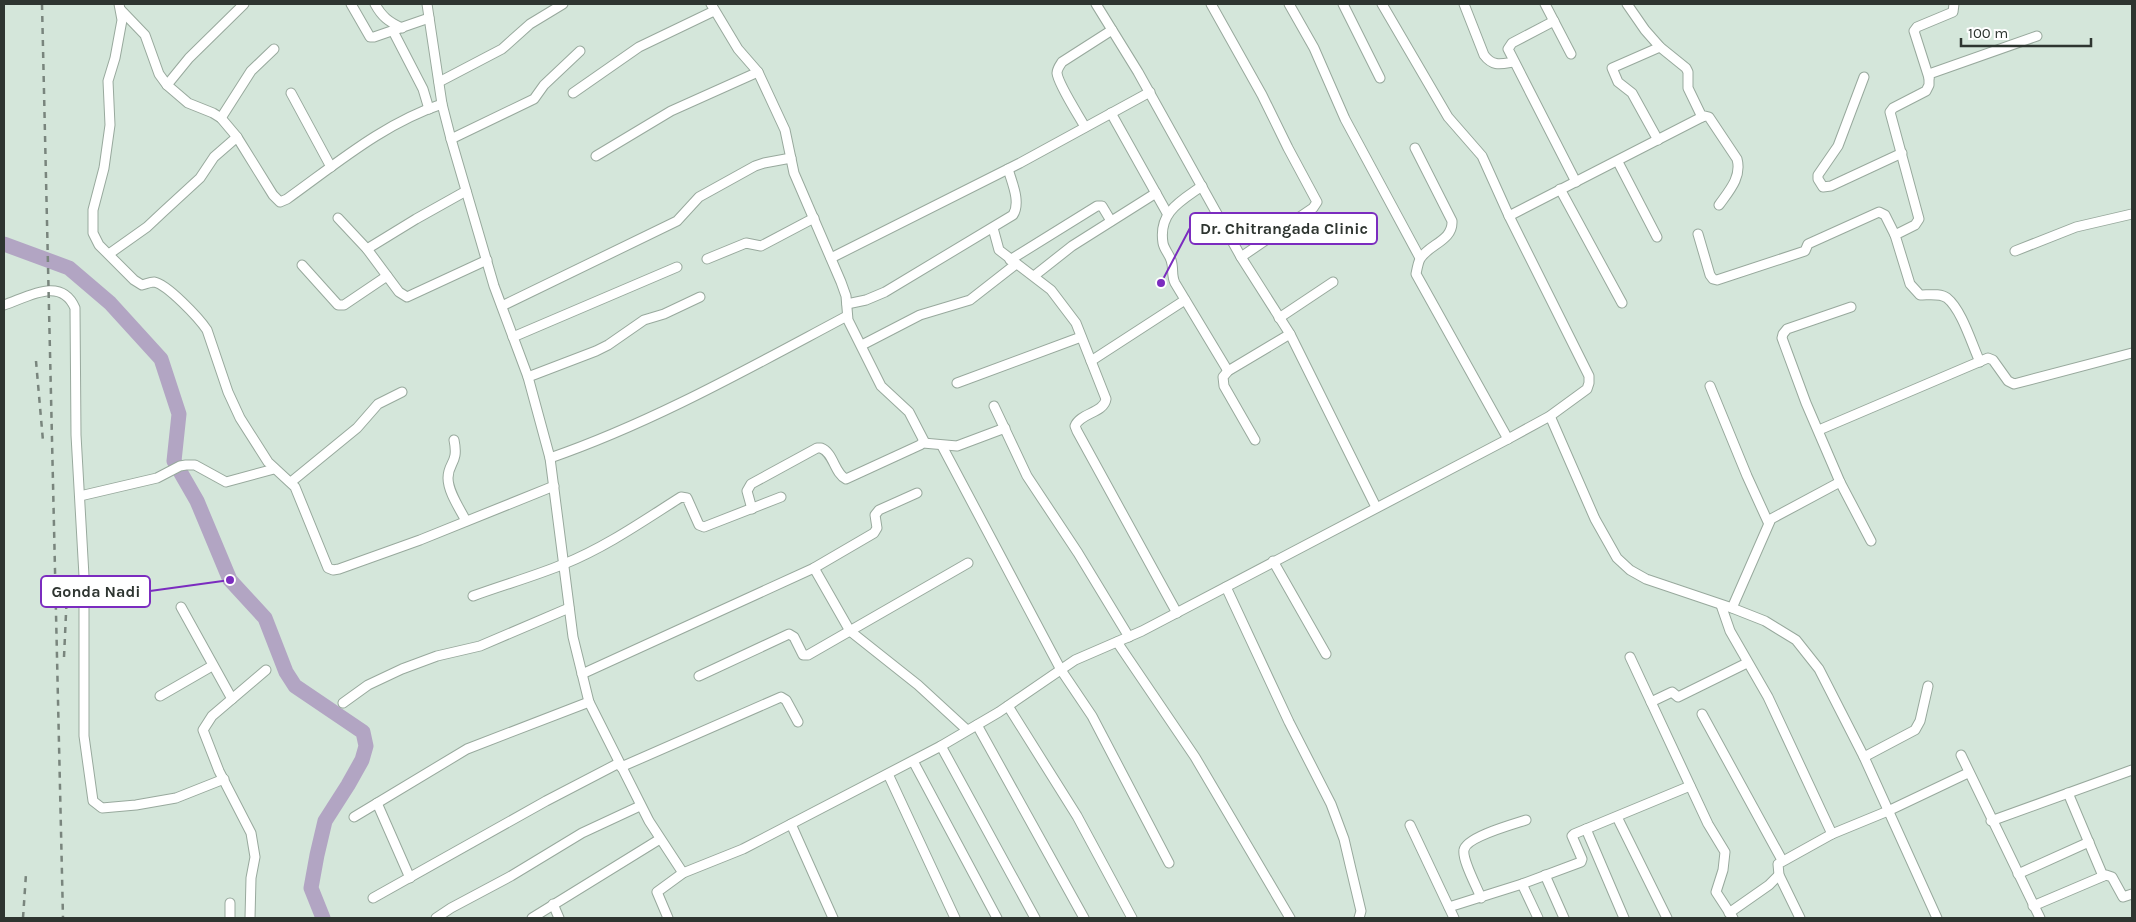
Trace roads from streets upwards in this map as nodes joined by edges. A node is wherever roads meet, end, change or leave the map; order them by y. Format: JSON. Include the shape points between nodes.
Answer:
{"nodes":[{"id":1,"x":244,"y":4,"type":"edge"},
{"id":2,"x":352,"y":4,"type":"edge"},
{"id":3,"x":375,"y":4,"type":"edge"},
{"id":4,"x":427,"y":4,"type":"edge"},
{"id":5,"x":563,"y":4,"type":"edge"},
{"id":6,"x":1096,"y":4,"type":"edge"},
{"id":7,"x":1211,"y":4,"type":"edge"},
{"id":8,"x":1289,"y":4,"type":"edge"},
{"id":9,"x":1343,"y":4,"type":"edge"},
{"id":10,"x":1382,"y":4,"type":"edge"},
{"id":11,"x":1464,"y":4,"type":"edge"},
{"id":12,"x":1545,"y":4,"type":"edge"},
{"id":13,"x":1628,"y":4,"type":"edge"},
{"id":14,"x":1954,"y":4,"type":"edge"},
{"id":15,"x":120,"y":7,"type":"edge"},
{"id":16,"x":713,"y":7,"type":"edge"},
{"id":17,"x":429,"y":18,"type":"junction"},
{"id":18,"x":1554,"y":21,"type":"junction"},
{"id":19,"x":402,"y":28,"type":"junction"},
{"id":20,"x":1112,"y":30,"type":"junction"},
{"id":21,"x":393,"y":31,"type":"junction"},
{"id":22,"x":2037,"y":36,"type":"dead end"},
{"id":23,"x":1660,"y":47,"type":"junction"},
{"id":24,"x":274,"y":49,"type":"dead end"},
{"id":25,"x":580,"y":51,"type":"dead end"},
{"id":26,"x":1571,"y":54,"type":"dead end"},
{"id":27,"x":1514,"y":62,"type":"junction"},
{"id":28,"x":758,"y":72,"type":"junction"},
{"id":29,"x":1864,"y":77,"type":"dead end"},
{"id":30,"x":1380,"y":78,"type":"dead end"},
{"id":31,"x":1929,"y":78,"type":"junction"},
{"id":32,"x":439,"y":82,"type":"junction"},
{"id":33,"x":167,"y":85,"type":"junction"},
{"id":34,"x":1150,"y":92,"type":"junction"},
{"id":35,"x":291,"y":93,"type":"dead end"},
{"id":36,"x":573,"y":93,"type":"dead end"},
{"id":37,"x":442,"y":104,"type":"junction"},
{"id":38,"x":429,"y":109,"type":"junction"},
{"id":39,"x":1111,"y":113,"type":"junction"},
{"id":40,"x":1702,"y":117,"type":"junction"},
{"id":41,"x":221,"y":118,"type":"junction"},
{"id":42,"x":1085,"y":127,"type":"junction"},
{"id":43,"x":238,"y":137,"type":"junction"},
{"id":44,"x":451,"y":139,"type":"junction"},
{"id":45,"x":1658,"y":140,"type":"junction"},
{"id":46,"x":1415,"y":148,"type":"dead end"},
{"id":47,"x":1902,"y":153,"type":"junction"},
{"id":48,"x":596,"y":156,"type":"dead end"},
{"id":49,"x":790,"y":158,"type":"junction"},
{"id":50,"x":1618,"y":162,"type":"junction"},
{"id":51,"x":331,"y":168,"type":"junction"},
{"id":52,"x":1008,"y":169,"type":"junction"},
{"id":53,"x":1576,"y":182,"type":"junction"},
{"id":54,"x":1202,"y":186,"type":"junction"},
{"id":55,"x":1560,"y":190,"type":"junction"},
{"id":56,"x":466,"y":191,"type":"junction"},
{"id":57,"x":1156,"y":193,"type":"junction"},
{"id":58,"x":1720,"y":205,"type":"dead end"},
{"id":59,"x":1167,"y":213,"type":"junction"},
{"id":60,"x":2132,"y":214,"type":"edge"},
{"id":61,"x":1509,"y":216,"type":"junction"},
{"id":62,"x":338,"y":218,"type":"dead end"},
{"id":63,"x":814,"y":218,"type":"junction"},
{"id":64,"x":1111,"y":221,"type":"junction"},
{"id":65,"x":992,"y":228,"type":"junction"},
{"id":66,"x":1698,"y":234,"type":"dead end"},
{"id":67,"x":1895,"y":235,"type":"junction"},
{"id":68,"x":1657,"y":236,"type":"dead end"},
{"id":69,"x":367,"y":249,"type":"junction"},
{"id":70,"x":2015,"y":251,"type":"dead end"},
{"id":71,"x":109,"y":254,"type":"junction"},
{"id":72,"x":1241,"y":257,"type":"junction"},
{"id":73,"x":831,"y":258,"type":"junction"},
{"id":74,"x":1420,"y":258,"type":"junction"},
{"id":75,"x":707,"y":259,"type":"dead end"},
{"id":76,"x":487,"y":260,"type":"junction"},
{"id":77,"x":1013,"y":262,"type":"junction"},
{"id":78,"x":302,"y":265,"type":"dead end"},
{"id":79,"x":677,"y":267,"type":"dead end"},
{"id":80,"x":387,"y":276,"type":"junction"},
{"id":81,"x":1034,"y":276,"type":"junction"},
{"id":82,"x":1334,"y":282,"type":"dead end"},
{"id":83,"x":700,"y":297,"type":"dead end"},
{"id":84,"x":1185,"y":300,"type":"junction"},
{"id":85,"x":1622,"y":303,"type":"dead end"},
{"id":86,"x":847,"y":304,"type":"junction"},
{"id":87,"x":4,"y":305,"type":"edge"},
{"id":88,"x":502,"y":306,"type":"junction"},
{"id":89,"x":1850,"y":307,"type":"dead end"},
{"id":90,"x":847,"y":316,"type":"junction"},
{"id":91,"x":1279,"y":318,"type":"junction"},
{"id":92,"x":1290,"y":334,"type":"junction"},
{"id":93,"x":513,"y":337,"type":"junction"},
{"id":94,"x":1081,"y":337,"type":"junction"},
{"id":95,"x":862,"y":345,"type":"junction"},
{"id":96,"x":2132,"y":353,"type":"edge"},
{"id":97,"x":1091,"y":361,"type":"junction"},
{"id":98,"x":1980,"y":362,"type":"junction"},
{"id":99,"x":1228,"y":371,"type":"junction"},
{"id":100,"x":528,"y":377,"type":"junction"},
{"id":101,"x":957,"y":383,"type":"dead end"},
{"id":102,"x":1710,"y":386,"type":"dead end"},
{"id":103,"x":402,"y":392,"type":"dead end"},
{"id":104,"x":994,"y":406,"type":"dead end"},
{"id":105,"x":1550,"y":416,"type":"junction"},
{"id":106,"x":1004,"y":428,"type":"junction"},
{"id":107,"x":1819,"y":430,"type":"junction"},
{"id":108,"x":1508,"y":439,"type":"junction"},
{"id":109,"x":454,"y":440,"type":"dead end"},
{"id":110,"x":1255,"y":440,"type":"dead end"},
{"id":111,"x":923,"y":444,"type":"junction"},
{"id":112,"x":942,"y":446,"type":"junction"},
{"id":113,"x":550,"y":458,"type":"junction"},
{"id":114,"x":274,"y":469,"type":"junction"},
{"id":115,"x":291,"y":482,"type":"junction"},
{"id":116,"x":1840,"y":482,"type":"junction"},
{"id":117,"x":554,"y":486,"type":"junction"},
{"id":118,"x":917,"y":493,"type":"dead end"},
{"id":119,"x":80,"y":496,"type":"junction"},
{"id":120,"x":781,"y":498,"type":"dead end"},
{"id":121,"x":1376,"y":507,"type":"junction"},
{"id":122,"x":752,"y":509,"type":"junction"},
{"id":123,"x":466,"y":521,"type":"junction"},
{"id":124,"x":1768,"y":522,"type":"junction"},
{"id":125,"x":1871,"y":541,"type":"dead end"},
{"id":126,"x":1273,"y":561,"type":"junction"},
{"id":127,"x":968,"y":563,"type":"dead end"},
{"id":128,"x":564,"y":564,"type":"junction"},
{"id":129,"x":814,"y":568,"type":"junction"},
{"id":130,"x":1226,"y":587,"type":"junction"},
{"id":131,"x":473,"y":596,"type":"dead end"},
{"id":132,"x":1721,"y":605,"type":"junction"},
{"id":133,"x":181,"y":607,"type":"dead end"},
{"id":134,"x":569,"y":608,"type":"junction"},
{"id":135,"x":1732,"y":608,"type":"junction"},
{"id":136,"x":1177,"y":613,"type":"junction"},
{"id":137,"x":850,"y":631,"type":"junction"},
{"id":138,"x":1129,"y":637,"type":"junction"},
{"id":139,"x":1117,"y":642,"type":"junction"},
{"id":140,"x":1326,"y":654,"type":"dead end"},
{"id":141,"x":1630,"y":657,"type":"dead end"},
{"id":142,"x":1748,"y":663,"type":"junction"},
{"id":143,"x":212,"y":666,"type":"junction"},
{"id":144,"x":266,"y":670,"type":"dead end"},
{"id":145,"x":1061,"y":670,"type":"junction"},
{"id":146,"x":582,"y":674,"type":"junction"},
{"id":147,"x":699,"y":676,"type":"dead end"},
{"id":148,"x":1928,"y":686,"type":"dead end"},
{"id":149,"x":160,"y":696,"type":"dead end"},
{"id":150,"x":232,"y":699,"type":"junction"},
{"id":151,"x":589,"y":702,"type":"junction"},
{"id":152,"x":1651,"y":702,"type":"junction"},
{"id":153,"x":343,"y":703,"type":"dead end"},
{"id":154,"x":1008,"y":706,"type":"junction"},
{"id":155,"x":1702,"y":714,"type":"dead end"},
{"id":156,"x":798,"y":722,"type":"dead end"},
{"id":157,"x":977,"y":725,"type":"junction"},
{"id":158,"x":967,"y":730,"type":"junction"},
{"id":159,"x":941,"y":746,"type":"junction"},
{"id":160,"x":1961,"y":755,"type":"dead end"},
{"id":161,"x":1864,"y":757,"type":"junction"},
{"id":162,"x":913,"y":761,"type":"junction"},
{"id":163,"x":620,"y":765,"type":"junction"},
{"id":164,"x":2132,"y":770,"type":"edge"},
{"id":165,"x":1968,"y":772,"type":"junction"},
{"id":166,"x":888,"y":774,"type":"junction"},
{"id":167,"x":224,"y":779,"type":"junction"},
{"id":168,"x":1690,"y":786,"type":"junction"},
{"id":169,"x":2068,"y":793,"type":"junction"},
{"id":170,"x":377,"y":803,"type":"junction"},
{"id":171,"x":640,"y":806,"type":"junction"},
{"id":172,"x":1888,"y":811,"type":"junction"},
{"id":173,"x":354,"y":817,"type":"dead end"},
{"id":174,"x":1617,"y":817,"type":"junction"},
{"id":175,"x":1526,"y":820,"type":"dead end"},
{"id":176,"x":1991,"y":821,"type":"junction"},
{"id":177,"x":791,"y":824,"type":"junction"},
{"id":178,"x":1410,"y":825,"type":"dead end"},
{"id":179,"x":1586,"y":829,"type":"junction"},
{"id":180,"x":1832,"y":834,"type":"junction"},
{"id":181,"x":660,"y":839,"type":"junction"},
{"id":182,"x":2089,"y":842,"type":"junction"},
{"id":183,"x":1782,"y":860,"type":"junction"},
{"id":184,"x":1169,"y":863,"type":"dead end"},
{"id":185,"x":683,"y":873,"type":"junction"},
{"id":186,"x":2018,"y":874,"type":"junction"},
{"id":187,"x":1545,"y":875,"type":"junction"},
{"id":188,"x":1778,"y":875,"type":"junction"},
{"id":189,"x":2104,"y":876,"type":"junction"},
{"id":190,"x":410,"y":878,"type":"junction"},
{"id":191,"x":1522,"y":884,"type":"junction"},
{"id":192,"x":2132,"y":894,"type":"edge"},
{"id":193,"x":373,"y":898,"type":"dead end"},
{"id":194,"x":1481,"y":898,"type":"junction"},
{"id":195,"x":230,"y":903,"type":"dead end"},
{"id":196,"x":553,"y":904,"type":"junction"},
{"id":197,"x":2033,"y":906,"type":"junction"},
{"id":198,"x":1449,"y":907,"type":"junction"},
{"id":199,"x":1731,"y":915,"type":"edge"},
{"id":200,"x":230,"y":918,"type":"edge"},
{"id":201,"x":250,"y":918,"type":"edge"},
{"id":202,"x":436,"y":918,"type":"edge"},
{"id":203,"x":532,"y":918,"type":"edge"},
{"id":204,"x":559,"y":918,"type":"edge"},
{"id":205,"x":668,"y":918,"type":"edge"},
{"id":206,"x":833,"y":918,"type":"edge"},
{"id":207,"x":955,"y":918,"type":"edge"},
{"id":208,"x":997,"y":918,"type":"edge"},
{"id":209,"x":1036,"y":918,"type":"edge"},
{"id":210,"x":1084,"y":918,"type":"edge"},
{"id":211,"x":1132,"y":918,"type":"edge"},
{"id":212,"x":1290,"y":918,"type":"edge"},
{"id":213,"x":1359,"y":918,"type":"edge"},
{"id":214,"x":1454,"y":918,"type":"edge"},
{"id":215,"x":1538,"y":918,"type":"edge"},
{"id":216,"x":1564,"y":918,"type":"edge"},
{"id":217,"x":1624,"y":918,"type":"edge"},
{"id":218,"x":1667,"y":918,"type":"edge"},
{"id":219,"x":1800,"y":918,"type":"edge"},
{"id":220,"x":1937,"y":918,"type":"edge"},
{"id":221,"x":2040,"y":918,"type":"edge"}],
"edges":[{"from":1,"to":33,"type":"street","via":[[189,58]]},
{"from":2,"to":21,"type":"street","via":[[370,37]]},
{"from":3,"to":19,"type":"street","via":[[382,16]]},
{"from":4,"to":17,"type":"street"},
{"from":5,"to":32,"type":"street","via":[[530,24],[502,49]]},
{"from":6,"to":20,"type":"street"},
{"from":7,"to":72,"type":"street","via":[[1317,202],[1313,208]]},
{"from":8,"to":74,"type":"street","via":[[1314,48],[1345,119]]},
{"from":9,"to":30,"type":"street"},
{"from":10,"to":61,"type":"street","via":[[1448,117],[1482,156]]},
{"from":11,"to":27,"type":"street","via":[[1489,61],[1498,64]]},
{"from":12,"to":18,"type":"street"},
{"from":13,"to":23,"type":"street"},
{"from":14,"to":31,"type":"street","via":[[1953,12],[1914,31]]},
{"from":15,"to":33,"type":"street","via":[[145,35],[158,74]]},
{"from":15,"to":71,"type":"street","via":[[122,20],[108,81],[110,124],[104,168],[93,210],[95,240]]},
{"from":16,"to":28,"type":"street","via":[[738,50]]},
{"from":16,"to":36,"type":"street","via":[[640,47]]},
{"from":17,"to":19,"type":"street"},
{"from":17,"to":32,"type":"street"},
{"from":18,"to":26,"type":"street"},
{"from":18,"to":27,"type":"street","via":[[1509,46],[1508,52]]},
{"from":19,"to":21,"type":"street"},
{"from":20,"to":34,"type":"street"},
{"from":20,"to":42,"type":"street","via":[[1062,62],[1057,72]]},
{"from":21,"to":38,"type":"street","via":[[423,89]]},
{"from":22,"to":31,"type":"street","via":[[1932,73]]},
{"from":23,"to":40,"type":"street","via":[[1688,70],[1688,88]]},
{"from":23,"to":45,"type":"street","via":[[1612,68],[1618,82],[1632,93]]},
{"from":24,"to":41,"type":"street","via":[[251,71]]},
{"from":25,"to":44,"type":"street","via":[[534,99]]},
{"from":27,"to":53,"type":"street"},
{"from":28,"to":48,"type":"street","via":[[671,112]]},
{"from":28,"to":49,"type":"street","via":[[785,130]]},
{"from":29,"to":47,"type":"street","via":[[1838,146],[1818,174],[1819,182],[1823,187],[1831,186]]},
{"from":31,"to":47,"type":"street","via":[[1926,91],[1891,111]]},
{"from":32,"to":37,"type":"street"},
{"from":33,"to":41,"type":"street","via":[[188,103]]},
{"from":34,"to":39,"type":"street"},
{"from":34,"to":54,"type":"street"},
{"from":35,"to":51,"type":"street"},
{"from":37,"to":38,"type":"street"},
{"from":37,"to":44,"type":"street"},
{"from":38,"to":51,"type":"street","via":[[393,125]]},
{"from":39,"to":42,"type":"street"},
{"from":39,"to":57,"type":"street"},
{"from":40,"to":45,"type":"street"},
{"from":40,"to":58,"type":"street","via":[[1709,118],[1738,163],[1733,185]]},
{"from":41,"to":43,"type":"street"},
{"from":42,"to":52,"type":"street"},
{"from":43,"to":51,"type":"street","via":[[280,202]]},
{"from":43,"to":71,"type":"street","via":[[214,157],[200,178],[164,212]]},
{"from":44,"to":56,"type":"street"},
{"from":45,"to":50,"type":"street"},
{"from":46,"to":74,"type":"street","via":[[1452,221],[1448,236]]},
{"from":47,"to":67,"type":"street","via":[[1919,219],[1915,225]]},
{"from":49,"to":63,"type":"street"},
{"from":49,"to":88,"type":"street","via":[[755,166],[699,197],[677,221]]},
{"from":50,"to":53,"type":"street"},
{"from":50,"to":68,"type":"street"},
{"from":52,"to":65,"type":"street","via":[[1017,209]]},
{"from":52,"to":73,"type":"street"},
{"from":53,"to":55,"type":"street"},
{"from":54,"to":59,"type":"street"},
{"from":54,"to":72,"type":"street"},
{"from":55,"to":61,"type":"street"},
{"from":55,"to":85,"type":"street"},
{"from":56,"to":69,"type":"street"},
{"from":56,"to":76,"type":"street"},
{"from":57,"to":59,"type":"street"},
{"from":57,"to":64,"type":"street"},
{"from":59,"to":84,"type":"street","via":[[1163,241],[1171,260],[1172,277]]},
{"from":60,"to":70,"type":"street","via":[[2076,227]]},
{"from":61,"to":105,"type":"street","via":[[1589,376],[1586,389]]},
{"from":62,"to":69,"type":"street"},
{"from":63,"to":73,"type":"street"},
{"from":63,"to":75,"type":"street","via":[[761,246],[746,243]]},
{"from":64,"to":77,"type":"street","via":[[1106,209],[1097,206]]},
{"from":64,"to":81,"type":"street"},
{"from":65,"to":77,"type":"street","via":[[999,250]]},
{"from":65,"to":86,"type":"street","via":[[885,292]]},
{"from":66,"to":67,"type":"street","via":[[1710,275],[1717,280],[1805,251],[1808,244],[1879,212],[1885,214]]},
{"from":67,"to":98,"type":"street","via":[[1910,284],[1920,295],[1946,297],[1956,309]]},
{"from":69,"to":80,"type":"street"},
{"from":71,"to":114,"type":"street","via":[[139,284],[158,284],[192,310],[207,330],[240,418]]},
{"from":72,"to":91,"type":"street"},
{"from":73,"to":86,"type":"street"},
{"from":74,"to":108,"type":"street","via":[[1416,274],[1418,280]]},
{"from":76,"to":80,"type":"street","via":[[407,297]]},
{"from":76,"to":88,"type":"street"},
{"from":77,"to":81,"type":"street"},
{"from":77,"to":95,"type":"street","via":[[970,300],[920,315]]},
{"from":78,"to":80,"type":"street","via":[[338,305],[344,306]]},
{"from":79,"to":93,"type":"street"},
{"from":81,"to":94,"type":"street","via":[[1064,306]]},
{"from":82,"to":91,"type":"street"},
{"from":83,"to":100,"type":"street","via":[[644,320],[596,351]]},
{"from":84,"to":97,"type":"street"},
{"from":84,"to":99,"type":"street"},
{"from":86,"to":90,"type":"street"},
{"from":87,"to":119,"type":"street","via":[[38,291],[51,290],[66,296],[75,308]]},
{"from":88,"to":93,"type":"street"},
{"from":89,"to":107,"type":"street","via":[[1787,329],[1783,334],[1789,361]]},
{"from":90,"to":95,"type":"street"},
{"from":90,"to":113,"type":"street","via":[[644,420]]},
{"from":91,"to":92,"type":"street"},
{"from":92,"to":99,"type":"street"},
{"from":92,"to":121,"type":"street"},
{"from":93,"to":100,"type":"street"},
{"from":94,"to":97,"type":"street"},
{"from":94,"to":101,"type":"street"},
{"from":95,"to":111,"type":"street","via":[[881,386],[909,412]]},
{"from":96,"to":98,"type":"street","via":[[2014,384],[2008,381],[1991,358]]},
{"from":97,"to":136,"type":"street","via":[[1106,402],[1075,426]]},
{"from":98,"to":107,"type":"street"},
{"from":99,"to":110,"type":"street","via":[[1222,381]]},
{"from":100,"to":113,"type":"street"},
{"from":102,"to":124,"type":"street"},
{"from":103,"to":115,"type":"street","via":[[378,404],[357,428]]},
{"from":104,"to":106,"type":"street"},
{"from":105,"to":108,"type":"street"},
{"from":105,"to":132,"type":"street","via":[[1595,519],[1617,558],[1646,579]]},
{"from":106,"to":112,"type":"street","via":[[957,446]]},
{"from":106,"to":138,"type":"street","via":[[1027,476]]},
{"from":107,"to":116,"type":"street"},
{"from":108,"to":121,"type":"street"},
{"from":109,"to":123,"type":"street","via":[[456,458],[448,477],[449,484]]},
{"from":111,"to":112,"type":"street"},
{"from":111,"to":122,"type":"street","via":[[846,479],[840,475],[826,451],[817,448],[751,484],[747,491]]},
{"from":112,"to":145,"type":"street"},
{"from":113,"to":117,"type":"street"},
{"from":114,"to":115,"type":"street"},
{"from":114,"to":119,"type":"street","via":[[226,482],[195,465],[176,468],[157,478]]},
{"from":115,"to":123,"type":"street","via":[[300,496],[325,563],[332,570]]},
{"from":116,"to":124,"type":"street"},
{"from":116,"to":125,"type":"street"},
{"from":117,"to":123,"type":"street"},
{"from":117,"to":128,"type":"street"},
{"from":118,"to":129,"type":"street","via":[[879,510],[874,532]]},
{"from":119,"to":167,"type":"street","via":[[84,576],[84,736],[93,801],[102,808],[136,805],[176,798]]},
{"from":120,"to":122,"type":"street"},
{"from":121,"to":126,"type":"street"},
{"from":122,"to":128,"type":"street","via":[[701,526],[684,496],[621,535]]},
{"from":124,"to":135,"type":"street"},
{"from":126,"to":130,"type":"street"},
{"from":126,"to":140,"type":"street"},
{"from":127,"to":137,"type":"street"},
{"from":128,"to":131,"type":"street"},
{"from":128,"to":134,"type":"street"},
{"from":129,"to":137,"type":"street"},
{"from":129,"to":146,"type":"street"},
{"from":130,"to":136,"type":"street"},
{"from":130,"to":213,"type":"street","via":[[1331,804],[1344,840],[1361,911]]},
{"from":132,"to":135,"type":"street"},
{"from":132,"to":142,"type":"street","via":[[1730,631]]},
{"from":133,"to":143,"type":"street"},
{"from":134,"to":146,"type":"street"},
{"from":134,"to":153,"type":"street","via":[[480,646],[437,656],[402,669],[368,685]]},
{"from":135,"to":161,"type":"street","via":[[1765,621],[1796,640],[1819,669]]},
{"from":136,"to":138,"type":"street"},
{"from":137,"to":147,"type":"street","via":[[805,656],[794,637],[786,635]]},
{"from":137,"to":158,"type":"street","via":[[918,685]]},
{"from":138,"to":139,"type":"street"},
{"from":139,"to":145,"type":"street","via":[[1075,660]]},
{"from":139,"to":212,"type":"street","via":[[1195,757]]},
{"from":141,"to":152,"type":"street"},
{"from":142,"to":152,"type":"street","via":[[1678,696],[1672,692]]},
{"from":142,"to":180,"type":"street","via":[[1768,697]]},
{"from":143,"to":149,"type":"street"},
{"from":143,"to":150,"type":"street"},
{"from":144,"to":150,"type":"street"},
{"from":145,"to":154,"type":"street"},
{"from":145,"to":184,"type":"street","via":[[1092,716]]},
{"from":146,"to":151,"type":"street"},
{"from":148,"to":161,"type":"street","via":[[1915,730]]},
{"from":150,"to":167,"type":"street","via":[[212,716],[203,730]]},
{"from":151,"to":163,"type":"street"},
{"from":151,"to":170,"type":"street","via":[[467,749]]},
{"from":152,"to":168,"type":"street"},
{"from":154,"to":157,"type":"street"},
{"from":154,"to":211,"type":"street","via":[[1077,816]]},
{"from":155,"to":183,"type":"street"},
{"from":156,"to":163,"type":"street","via":[[781,697]]},
{"from":157,"to":158,"type":"street"},
{"from":157,"to":210,"type":"street"},
{"from":158,"to":159,"type":"street"},
{"from":159,"to":162,"type":"street"},
{"from":159,"to":209,"type":"street"},
{"from":160,"to":165,"type":"street"},
{"from":161,"to":172,"type":"street"},
{"from":162,"to":166,"type":"street"},
{"from":162,"to":208,"type":"street"},
{"from":163,"to":171,"type":"street"},
{"from":163,"to":190,"type":"street","via":[[546,801]]},
{"from":164,"to":169,"type":"street"},
{"from":165,"to":172,"type":"street"},
{"from":165,"to":176,"type":"street"},
{"from":166,"to":177,"type":"street"},
{"from":166,"to":207,"type":"street"},
{"from":167,"to":201,"type":"street","via":[[251,832],[254,845]]},
{"from":168,"to":174,"type":"street"},
{"from":168,"to":199,"type":"street","via":[[1725,852],[1716,892]]},
{"from":169,"to":176,"type":"street"},
{"from":169,"to":182,"type":"street"},
{"from":170,"to":173,"type":"street"},
{"from":170,"to":190,"type":"street"},
{"from":171,"to":181,"type":"street"},
{"from":171,"to":202,"type":"street","via":[[582,833]]},
{"from":172,"to":180,"type":"street"},
{"from":172,"to":220,"type":"street"},
{"from":174,"to":179,"type":"street"},
{"from":174,"to":218,"type":"street"},
{"from":175,"to":194,"type":"street","via":[[1488,833],[1465,846],[1464,856]]},
{"from":176,"to":186,"type":"street"},
{"from":177,"to":185,"type":"street","via":[[743,849]]},
{"from":177,"to":206,"type":"street"},
{"from":178,"to":198,"type":"street"},
{"from":179,"to":187,"type":"street","via":[[1572,836],[1582,861]]},
{"from":179,"to":217,"type":"street"},
{"from":180,"to":183,"type":"street"},
{"from":181,"to":185,"type":"street"},
{"from":181,"to":196,"type":"street"},
{"from":182,"to":186,"type":"street"},
{"from":182,"to":189,"type":"street"},
{"from":183,"to":188,"type":"street","via":[[1778,864]]},
{"from":185,"to":205,"type":"street","via":[[657,892]]},
{"from":186,"to":197,"type":"street"},
{"from":187,"to":191,"type":"street"},
{"from":187,"to":216,"type":"street"},
{"from":188,"to":199,"type":"street"},
{"from":188,"to":219,"type":"street"},
{"from":189,"to":192,"type":"street","via":[[2112,877],[2123,897]]},
{"from":189,"to":197,"type":"street"},
{"from":190,"to":193,"type":"street"},
{"from":191,"to":194,"type":"street"},
{"from":191,"to":215,"type":"street"},
{"from":194,"to":198,"type":"street"},
{"from":195,"to":200,"type":"street"},
{"from":196,"to":203,"type":"street"},
{"from":196,"to":204,"type":"street"},
{"from":197,"to":221,"type":"street"},
{"from":198,"to":214,"type":"street"}]}
